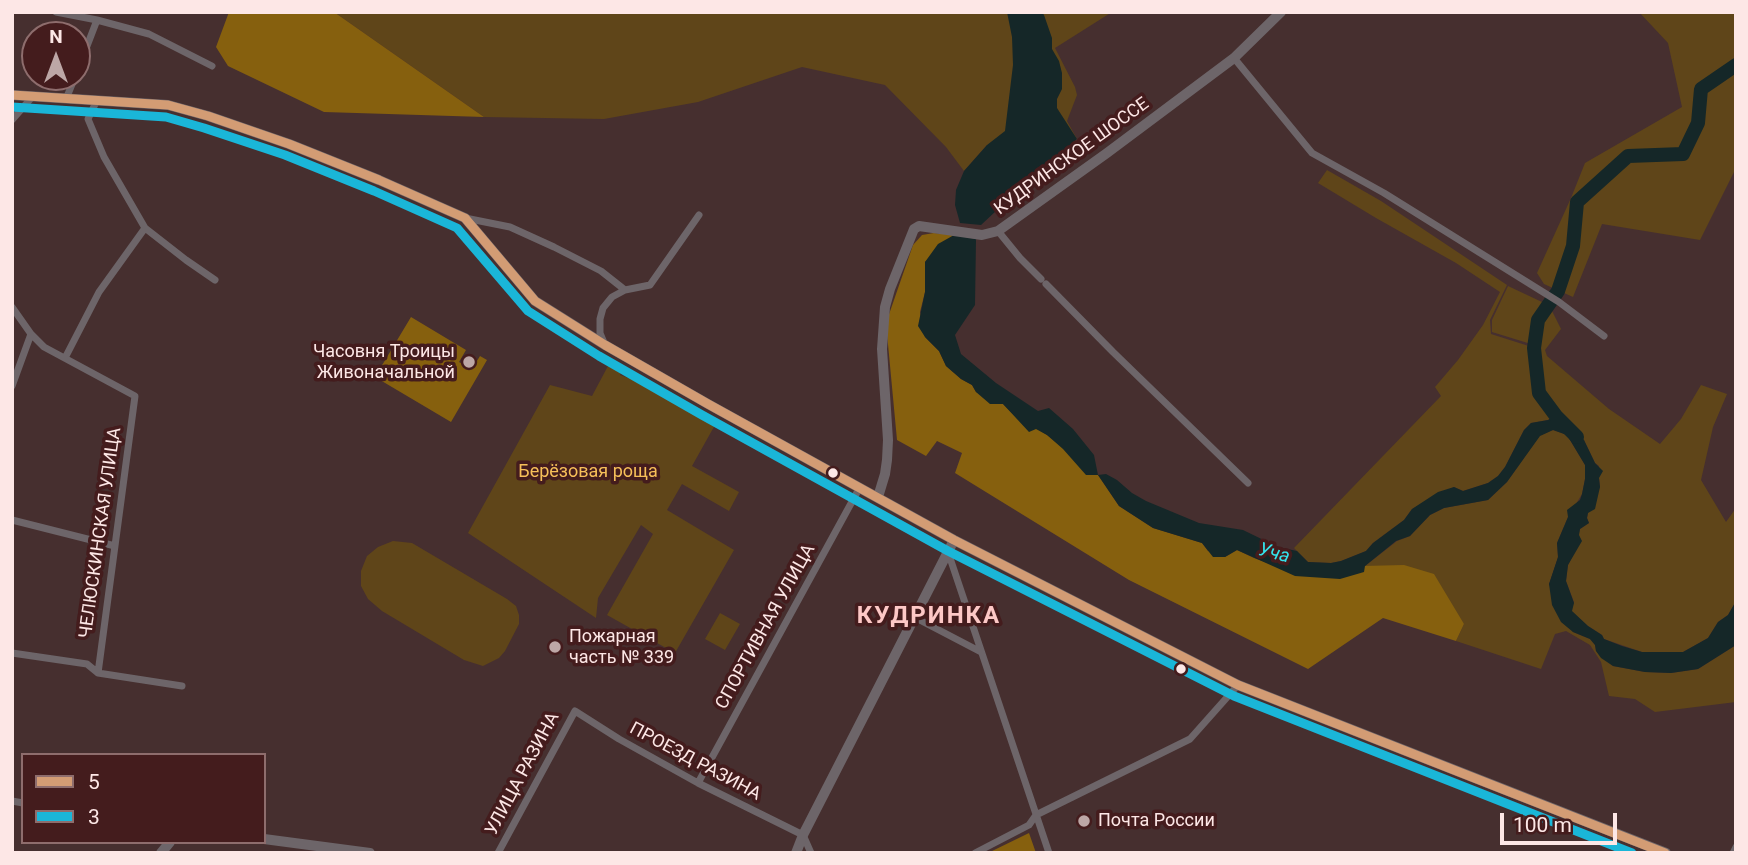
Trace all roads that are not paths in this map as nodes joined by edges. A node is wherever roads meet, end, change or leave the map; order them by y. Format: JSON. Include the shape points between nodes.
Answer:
{"nodes":[{"id":1,"x":56,"y":12,"type":"edge"},
{"id":2,"x":1281,"y":12,"type":"edge"},
{"id":3,"x":97,"y":20,"type":"junction"},
{"id":4,"x":91,"y":36,"type":"edge"},
{"id":5,"x":1234,"y":58,"type":"junction"},
{"id":6,"x":212,"y":66,"type":"dead end"},
{"id":7,"x":69,"y":91,"type":"edge"},
{"id":8,"x":12,"y":95,"type":"edge"},
{"id":9,"x":33,"y":96,"type":"junction"},
{"id":10,"x":66,"y":99,"type":"junction"},
{"id":11,"x":96,"y":100,"type":"junction"},
{"id":12,"x":12,"y":120,"type":"edge"},
{"id":13,"x":699,"y":215,"type":"dead end"},
{"id":14,"x":465,"y":218,"type":"junction"},
{"id":15,"x":145,"y":228,"type":"junction"},
{"id":16,"x":998,"y":231,"type":"junction"},
{"id":17,"x":215,"y":280,"type":"dead end"},
{"id":18,"x":625,"y":290,"type":"junction"},
{"id":19,"x":12,"y":307,"type":"edge"},
{"id":20,"x":31,"y":334,"type":"junction"},
{"id":21,"x":1604,"y":336,"type":"dead end"},
{"id":22,"x":606,"y":345,"type":"junction"},
{"id":23,"x":65,"y":358,"type":"junction"},
{"id":24,"x":12,"y":386,"type":"edge"},
{"id":25,"x":1248,"y":483,"type":"dead end"},
{"id":26,"x":860,"y":487,"type":"junction"},
{"id":27,"x":878,"y":497,"type":"junction"},
{"id":28,"x":12,"y":520,"type":"edge"},
{"id":29,"x":954,"y":540,"type":"junction"},
{"id":30,"x":115,"y":546,"type":"junction"},
{"id":31,"x":947,"y":551,"type":"junction"},
{"id":32,"x":914,"y":617,"type":"junction"},
{"id":33,"x":12,"y":653,"type":"edge"},
{"id":34,"x":982,"y":653,"type":"junction"},
{"id":35,"x":98,"y":673,"type":"junction"},
{"id":36,"x":1238,"y":685,"type":"junction"},
{"id":37,"x":182,"y":686,"type":"dead end"},
{"id":38,"x":575,"y":711,"type":"joint"},
{"id":39,"x":698,"y":783,"type":"junction"},
{"id":40,"x":1036,"y":815,"type":"junction"},
{"id":41,"x":803,"y":835,"type":"junction"},
{"id":42,"x":266,"y":839,"type":"edge"},
{"id":43,"x":1736,"y":847,"type":"edge"},
{"id":44,"x":370,"y":853,"type":"edge"},
{"id":45,"x":498,"y":853,"type":"edge"},
{"id":46,"x":796,"y":853,"type":"edge"},
{"id":47,"x":811,"y":853,"type":"edge"},
{"id":48,"x":975,"y":853,"type":"edge"},
{"id":49,"x":1049,"y":853,"type":"edge"},
{"id":50,"x":1666,"y":853,"type":"edge"},
{"id":51,"x":1733,"y":853,"type":"edge"}],
"edges":[{"from":1,"to":3,"type":"street"},
{"from":2,"to":5,"type":"street","name":"КУДРИНСКОЕ ШОССЕ"},
{"from":3,"to":4,"type":"street"},
{"from":3,"to":6,"type":"street","via":[[149,34]]},
{"from":5,"to":16,"type":"street","name":"КУДРИНСКОЕ ШОССЕ"},
{"from":5,"to":21,"type":"street","via":[[1312,153],[1559,302]]},
{"from":7,"to":10,"type":"street"},
{"from":8,"to":9,"type":"street"},
{"from":9,"to":10,"type":"street"},
{"from":9,"to":12,"type":"street"},
{"from":10,"to":11,"type":"street"},
{"from":11,"to":14,"type":"street","via":[[168,105],[208,116],[289,144]]},
{"from":11,"to":15,"type":"street","via":[[88,119]]},
{"from":13,"to":18,"type":"street","via":[[650,285]]},
{"from":14,"to":18,"type":"street","via":[[510,227],[601,271]]},
{"from":14,"to":22,"type":"street","via":[[535,301]]},
{"from":15,"to":17,"type":"street"},
{"from":15,"to":23,"type":"street","via":[[99,292]]},
{"from":16,"to":25,"type":"street","via":[[1043,282]]},
{"from":16,"to":27,"type":"street","name":"КУДРИНСКОЕ ШОССЕ","via":[[982,235],[914,229],[885,307],[882,349],[888,440]]},
{"from":18,"to":22,"type":"street","via":[[603,308],[600,333]]},
{"from":19,"to":20,"type":"street"},
{"from":20,"to":23,"type":"street"},
{"from":20,"to":24,"type":"street"},
{"from":22,"to":26,"type":"street"},
{"from":23,"to":30,"type":"street","name":"ЧЕЛЮСКИНСКАЯ УЛИЦА","via":[[135,397]]},
{"from":26,"to":27,"type":"street"},
{"from":26,"to":39,"type":"street","name":"СПОРТИВНАЯ УЛИЦА"},
{"from":27,"to":29,"type":"street"},
{"from":28,"to":30,"type":"street"},
{"from":29,"to":31,"type":"street"},
{"from":29,"to":36,"type":"street"},
{"from":30,"to":35,"type":"street","name":"ЧЕЛЮСКИНСКАЯ УЛИЦА"},
{"from":31,"to":32,"type":"street"},
{"from":31,"to":34,"type":"street"},
{"from":32,"to":34,"type":"street"},
{"from":32,"to":41,"type":"street"},
{"from":33,"to":35,"type":"street","via":[[87,664]]},
{"from":34,"to":40,"type":"street"},
{"from":35,"to":37,"type":"street"},
{"from":36,"to":40,"type":"street","via":[[1189,739]]},
{"from":36,"to":50,"type":"street"},
{"from":38,"to":39,"type":"street","name":"ПРОЕЗД РАЗИНА"},
{"from":38,"to":45,"type":"street","name":"УЛИЦА РАЗИНА"},
{"from":39,"to":41,"type":"street","name":"ПРОЕЗД РАЗИНА"},
{"from":40,"to":48,"type":"street","via":[[1029,825]]},
{"from":40,"to":49,"type":"street"},
{"from":41,"to":46,"type":"street"},
{"from":41,"to":47,"type":"street"},
{"from":42,"to":44,"type":"street"},
{"from":43,"to":51,"type":"street"}]}
